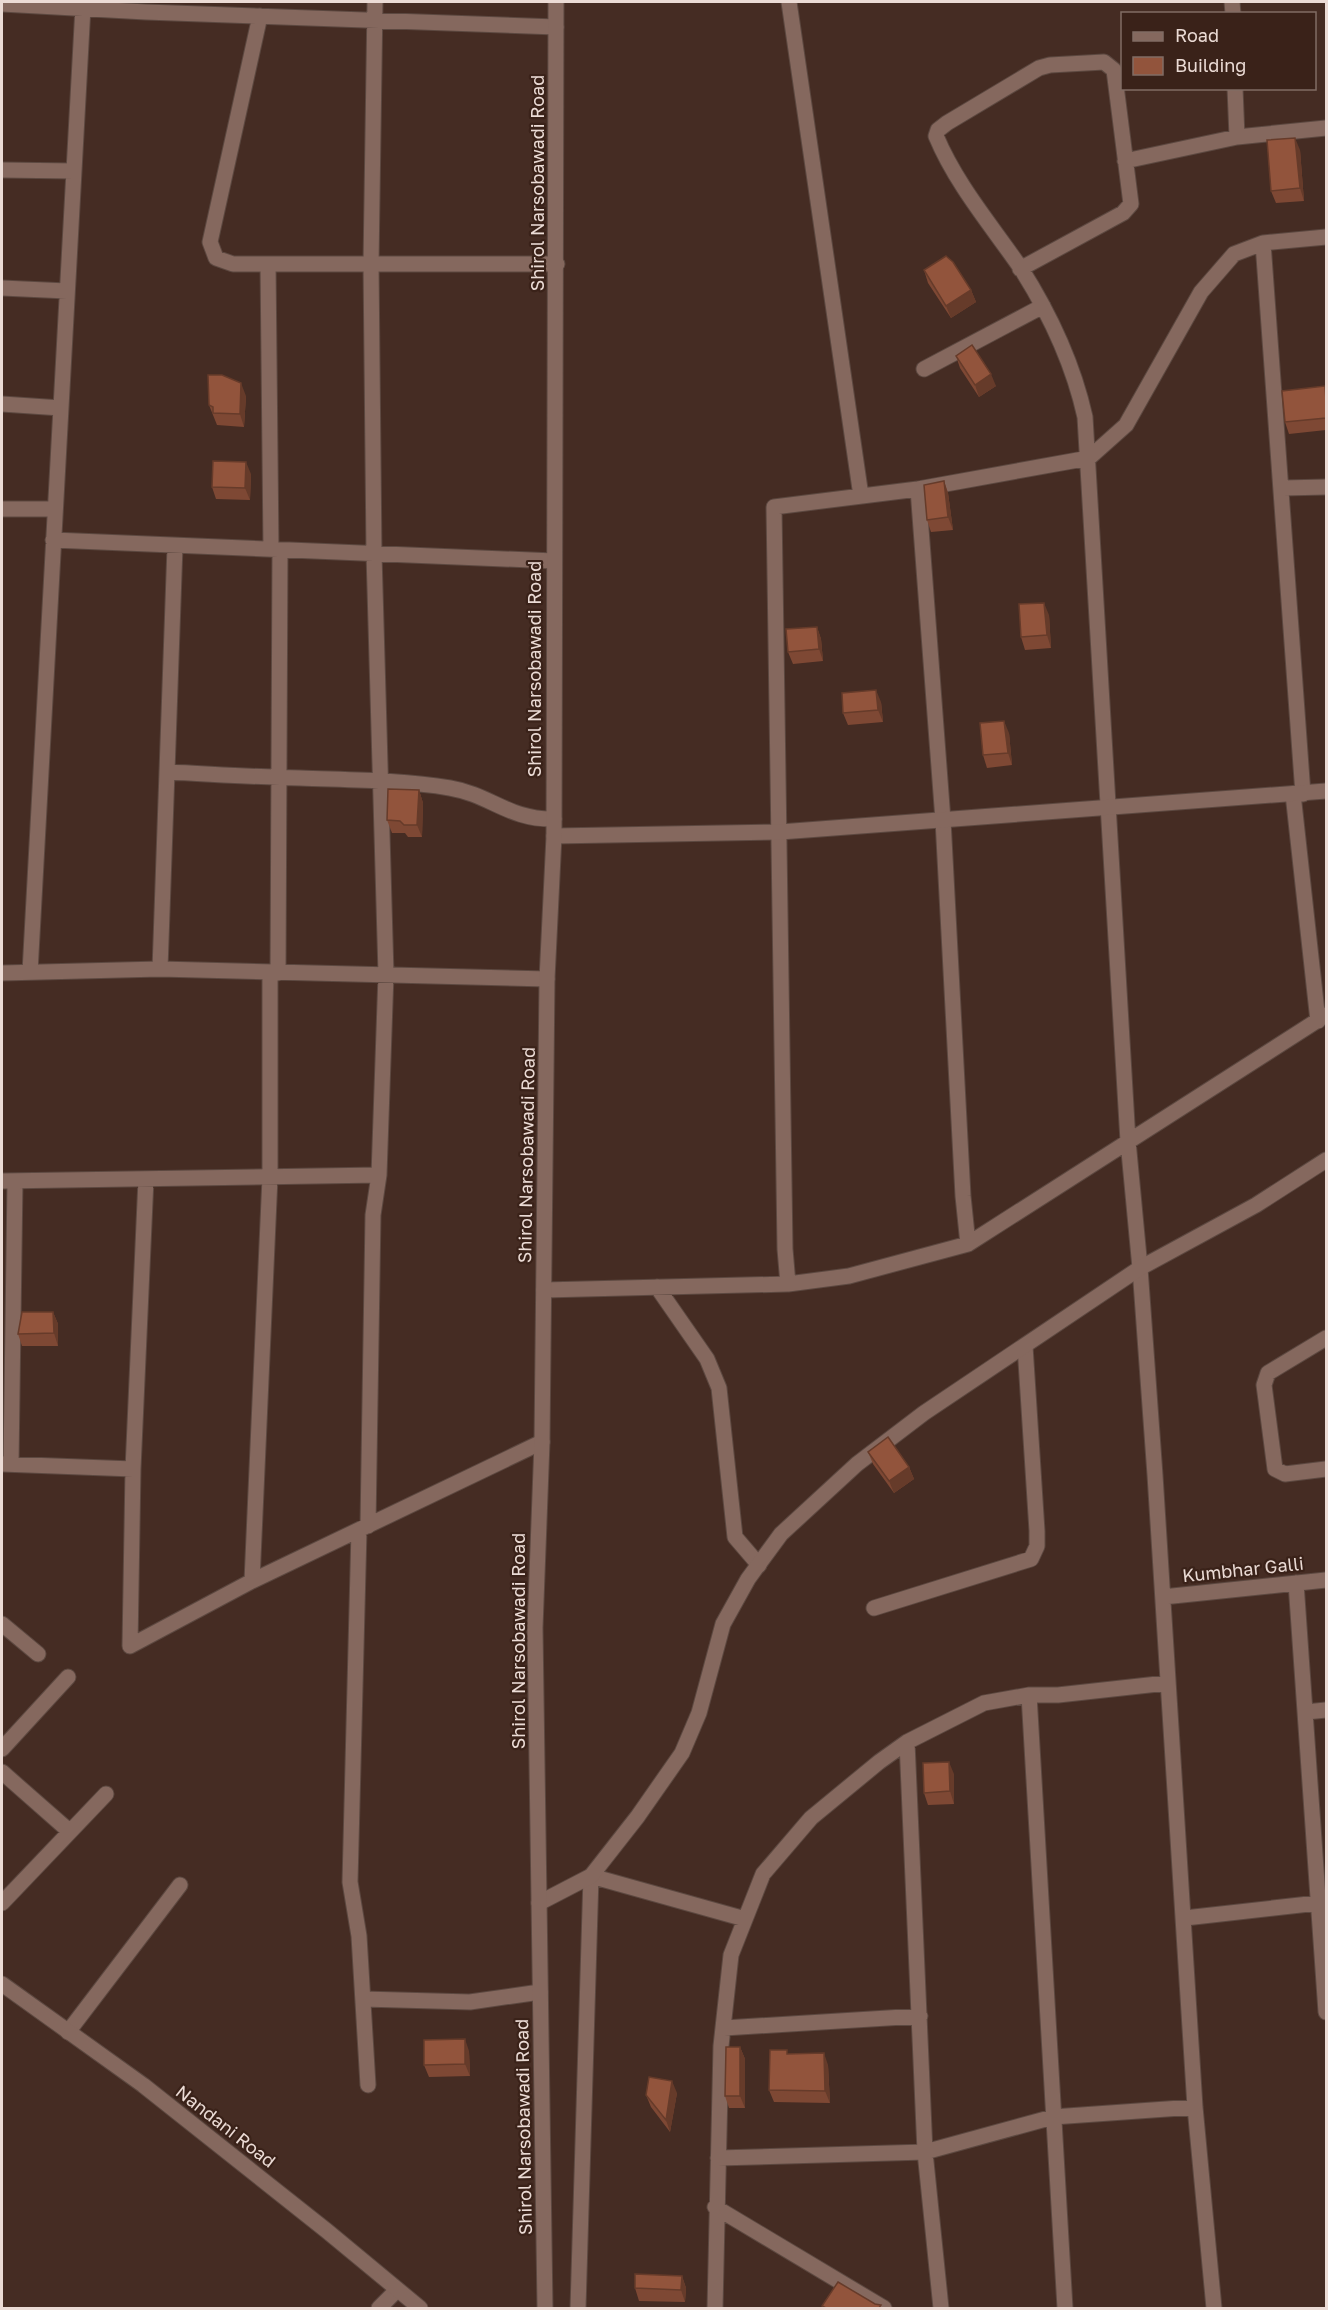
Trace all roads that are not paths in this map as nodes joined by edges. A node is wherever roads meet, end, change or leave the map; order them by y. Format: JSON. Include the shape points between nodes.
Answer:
{"nodes":[{"id":1,"x":375,"y":2,"type":"edge"},
{"id":2,"x":556,"y":2,"type":"edge"},
{"id":3,"x":789,"y":2,"type":"edge"},
{"id":4,"x":2,"y":4,"type":"edge"},
{"id":5,"x":83,"y":7,"type":"junction"},
{"id":6,"x":251,"y":11,"type":"edge"},
{"id":7,"x":375,"y":19,"type":"junction"},
{"id":8,"x":556,"y":27,"type":"junction"},
{"id":9,"x":1235,"y":90,"type":"edge"},
{"id":10,"x":1326,"y":128,"type":"edge"},
{"id":11,"x":1237,"y":137,"type":"junction"},
{"id":12,"x":1125,"y":161,"type":"junction"},
{"id":13,"x":2,"y":170,"type":"edge"},
{"id":14,"x":74,"y":171,"type":"junction"},
{"id":15,"x":1326,"y":237,"type":"edge"},
{"id":16,"x":1263,"y":243,"type":"junction"},
{"id":17,"x":268,"y":264,"type":"junction"},
{"id":18,"x":371,"y":264,"type":"junction"},
{"id":19,"x":557,"y":264,"type":"junction"},
{"id":20,"x":1020,"y":269,"type":"junction"},
{"id":21,"x":2,"y":288,"type":"edge"},
{"id":22,"x":67,"y":291,"type":"junction"},
{"id":23,"x":1043,"y":306,"type":"junction"},
{"id":24,"x":924,"y":369,"type":"dead end"},
{"id":25,"x":2,"y":404,"type":"edge"},
{"id":26,"x":61,"y":408,"type":"junction"},
{"id":27,"x":1089,"y":458,"type":"junction"},
{"id":28,"x":1326,"y":487,"type":"edge"},
{"id":29,"x":1283,"y":488,"type":"junction"},
{"id":30,"x":918,"y":489,"type":"junction"},
{"id":31,"x":861,"y":496,"type":"junction"},
{"id":32,"x":2,"y":509,"type":"edge"},
{"id":33,"x":55,"y":509,"type":"junction"},
{"id":34,"x":53,"y":540,"type":"junction"},
{"id":35,"x":175,"y":546,"type":"junction"},
{"id":36,"x":275,"y":550,"type":"junction"},
{"id":37,"x":374,"y":554,"type":"junction"},
{"id":38,"x":554,"y":561,"type":"junction"},
{"id":39,"x":167,"y":772,"type":"junction"},
{"id":40,"x":278,"y":777,"type":"junction"},
{"id":41,"x":380,"y":780,"type":"junction"},
{"id":42,"x":1326,"y":791,"type":"edge"},
{"id":43,"x":1298,"y":794,"type":"junction"},
{"id":44,"x":1110,"y":806,"type":"junction"},
{"id":45,"x":554,"y":819,"type":"junction"},
{"id":46,"x":943,"y":820,"type":"junction"},
{"id":47,"x":780,"y":832,"type":"junction"},
{"id":48,"x":554,"y":836,"type":"junction"},
{"id":49,"x":160,"y":969,"type":"junction"},
{"id":50,"x":30,"y":972,"type":"junction"},
{"id":51,"x":2,"y":973,"type":"edge"},
{"id":52,"x":274,"y":974,"type":"junction"},
{"id":53,"x":386,"y":974,"type":"junction"},
{"id":54,"x":547,"y":979,"type":"junction"},
{"id":55,"x":1322,"y":1018,"type":"edge"},
{"id":56,"x":1128,"y":1141,"type":"junction"},
{"id":57,"x":1326,"y":1160,"type":"edge"},
{"id":58,"x":379,"y":1176,"type":"junction"},
{"id":59,"x":270,"y":1177,"type":"junction"},
{"id":60,"x":146,"y":1179,"type":"junction"},
{"id":61,"x":8,"y":1181,"type":"edge"},
{"id":62,"x":968,"y":1244,"type":"junction"},
{"id":63,"x":1140,"y":1268,"type":"junction"},
{"id":64,"x":788,"y":1284,"type":"junction"},
{"id":65,"x":657,"y":1287,"type":"junction"},
{"id":66,"x":544,"y":1290,"type":"junction"},
{"id":67,"x":1326,"y":1338,"type":"edge"},
{"id":68,"x":1025,"y":1346,"type":"junction"},
{"id":69,"x":542,"y":1442,"type":"junction"},
{"id":70,"x":6,"y":1464,"type":"edge"},
{"id":71,"x":133,"y":1469,"type":"junction"},
{"id":72,"x":1326,"y":1469,"type":"edge"},
{"id":73,"x":364,"y":1528,"type":"junction"},
{"id":74,"x":759,"y":1565,"type":"junction"},
{"id":75,"x":1326,"y":1580,"type":"edge"},
{"id":76,"x":252,"y":1581,"type":"junction"},
{"id":77,"x":1296,"y":1583,"type":"junction"},
{"id":78,"x":1163,"y":1597,"type":"junction"},
{"id":79,"x":874,"y":1608,"type":"dead end"},
{"id":80,"x":2,"y":1624,"type":"edge"},
{"id":81,"x":38,"y":1654,"type":"dead end"},
{"id":82,"x":68,"y":1677,"type":"dead end"},
{"id":83,"x":1167,"y":1683,"type":"junction"},
{"id":84,"x":1029,"y":1695,"type":"junction"},
{"id":85,"x":1326,"y":1710,"type":"edge"},
{"id":86,"x":1306,"y":1712,"type":"junction"},
{"id":87,"x":907,"y":1742,"type":"junction"},
{"id":88,"x":2,"y":1749,"type":"edge"},
{"id":89,"x":2,"y":1772,"type":"edge"},
{"id":90,"x":106,"y":1794,"type":"dead end"},
{"id":91,"x":68,"y":1830,"type":"junction"},
{"id":92,"x":591,"y":1876,"type":"junction"},
{"id":93,"x":180,"y":1885,"type":"dead end"},
{"id":94,"x":2,"y":1903,"type":"edge"},
{"id":95,"x":539,"y":1903,"type":"junction"},
{"id":96,"x":1318,"y":1903,"type":"junction"},
{"id":97,"x":1185,"y":1918,"type":"junction"},
{"id":98,"x":745,"y":1919,"type":"junction"},
{"id":99,"x":2,"y":1984,"type":"edge"},
{"id":100,"x":540,"y":1992,"type":"junction"},
{"id":101,"x":363,"y":1999,"type":"junction"},
{"id":102,"x":1326,"y":2012,"type":"edge"},
{"id":103,"x":920,"y":2016,"type":"junction"},
{"id":104,"x":724,"y":2028,"type":"junction"},
{"id":105,"x":69,"y":2032,"type":"junction"},
{"id":106,"x":368,"y":2085,"type":"dead end"},
{"id":107,"x":1195,"y":2107,"type":"junction"},
{"id":108,"x":1053,"y":2117,"type":"junction"},
{"id":109,"x":925,"y":2152,"type":"junction"},
{"id":110,"x":718,"y":2158,"type":"junction"},
{"id":111,"x":716,"y":2207,"type":"junction"},
{"id":112,"x":397,"y":2290,"type":"junction"},
{"id":113,"x":379,"y":2308,"type":"edge"},
{"id":114,"x":420,"y":2308,"type":"edge"},
{"id":115,"x":545,"y":2308,"type":"edge"},
{"id":116,"x":578,"y":2308,"type":"edge"},
{"id":117,"x":715,"y":2308,"type":"edge"},
{"id":118,"x":884,"y":2308,"type":"edge"},
{"id":119,"x":941,"y":2308,"type":"edge"},
{"id":120,"x":1065,"y":2308,"type":"edge"},
{"id":121,"x":1214,"y":2308,"type":"edge"}],
"edges":[{"from":1,"to":7,"type":"street"},
{"from":2,"to":8,"type":"street","name":"Shirol Narsobawadi Road"},
{"from":3,"to":31,"type":"street"},
{"from":4,"to":5,"type":"street"},
{"from":5,"to":6,"type":"street"},
{"from":5,"to":14,"type":"street"},
{"from":6,"to":7,"type":"street"},
{"from":6,"to":17,"type":"street","via":[[210,242],[211,250],[223,261]]},
{"from":7,"to":8,"type":"street"},
{"from":7,"to":18,"type":"street"},
{"from":8,"to":19,"type":"street","name":"Shirol Narsobawadi Road"},
{"from":9,"to":11,"type":"street"},
{"from":10,"to":11,"type":"street"},
{"from":11,"to":12,"type":"street"},
{"from":12,"to":20,"type":"street","via":[[1132,196],[1123,213]]},
{"from":12,"to":20,"type":"street","via":[[1114,70],[1104,62],[1039,68],[938,130],[936,136],[949,161]]},
{"from":13,"to":14,"type":"street"},
{"from":14,"to":22,"type":"street"},
{"from":15,"to":16,"type":"street"},
{"from":16,"to":27,"type":"street","via":[[1234,254],[1208,284],[1126,425]]},
{"from":16,"to":29,"type":"street"},
{"from":17,"to":18,"type":"street"},
{"from":17,"to":36,"type":"street"},
{"from":18,"to":19,"type":"street"},
{"from":18,"to":37,"type":"street"},
{"from":19,"to":38,"type":"street","name":"Shirol Narsobawadi Road"},
{"from":20,"to":23,"type":"street"},
{"from":21,"to":22,"type":"street"},
{"from":22,"to":26,"type":"street"},
{"from":23,"to":24,"type":"street"},
{"from":23,"to":27,"type":"street","via":[[1076,376]]},
{"from":25,"to":26,"type":"street"},
{"from":26,"to":33,"type":"street"},
{"from":27,"to":30,"type":"street"},
{"from":27,"to":44,"type":"street"},
{"from":28,"to":29,"type":"street"},
{"from":29,"to":43,"type":"street"},
{"from":30,"to":31,"type":"street"},
{"from":30,"to":46,"type":"street"},
{"from":31,"to":47,"type":"street","via":[[774,507]]},
{"from":32,"to":33,"type":"street"},
{"from":33,"to":34,"type":"street"},
{"from":34,"to":35,"type":"street"},
{"from":34,"to":50,"type":"street"},
{"from":35,"to":36,"type":"street"},
{"from":35,"to":39,"type":"street"},
{"from":36,"to":37,"type":"street"},
{"from":36,"to":40,"type":"street"},
{"from":37,"to":38,"type":"street"},
{"from":37,"to":41,"type":"street"},
{"from":38,"to":45,"type":"street","name":"Shirol Narsobawadi Road"},
{"from":39,"to":40,"type":"street"},
{"from":39,"to":49,"type":"street"},
{"from":40,"to":41,"type":"street"},
{"from":40,"to":52,"type":"street"},
{"from":41,"to":45,"type":"street","via":[[467,792],[520,816]]},
{"from":41,"to":53,"type":"street"},
{"from":42,"to":43,"type":"street"},
{"from":43,"to":44,"type":"street"},
{"from":43,"to":55,"type":"street"},
{"from":44,"to":46,"type":"street"},
{"from":44,"to":56,"type":"street"},
{"from":45,"to":48,"type":"street","name":"Shirol Narsobawadi Road"},
{"from":46,"to":47,"type":"street"},
{"from":46,"to":62,"type":"street"},
{"from":47,"to":48,"type":"street"},
{"from":47,"to":64,"type":"street"},
{"from":48,"to":54,"type":"street","name":"Shirol Narsobawadi Road"},
{"from":49,"to":50,"type":"street"},
{"from":49,"to":52,"type":"street"},
{"from":50,"to":51,"type":"street"},
{"from":52,"to":53,"type":"street"},
{"from":52,"to":59,"type":"street"},
{"from":53,"to":54,"type":"street"},
{"from":53,"to":58,"type":"street"},
{"from":54,"to":66,"type":"street","name":"Shirol Narsobawadi Road"},
{"from":55,"to":56,"type":"street"},
{"from":56,"to":62,"type":"street"},
{"from":56,"to":63,"type":"street"},
{"from":57,"to":63,"type":"street","via":[[1256,1205]]},
{"from":58,"to":59,"type":"street"},
{"from":58,"to":73,"type":"street","via":[[373,1215]]},
{"from":59,"to":60,"type":"street"},
{"from":59,"to":76,"type":"street"},
{"from":60,"to":61,"type":"street"},
{"from":60,"to":71,"type":"street"},
{"from":61,"to":70,"type":"street"},
{"from":62,"to":64,"type":"street","via":[[849,1276]]},
{"from":63,"to":68,"type":"street"},
{"from":63,"to":78,"type":"street"},
{"from":64,"to":65,"type":"street"},
{"from":65,"to":66,"type":"street"},
{"from":65,"to":74,"type":"street","via":[[707,1359],[719,1388],[735,1537]]},
{"from":66,"to":69,"type":"street","name":"Shirol Narsobawadi Road"},
{"from":67,"to":72,"type":"street","via":[[1268,1372],[1264,1385],[1275,1469],[1285,1474]]},
{"from":68,"to":74,"type":"street","via":[[924,1413],[857,1464],[781,1534]]},
{"from":68,"to":79,"type":"street","via":[[1035,1552],[1030,1559]]},
{"from":69,"to":73,"type":"street"},
{"from":69,"to":95,"type":"street","name":"Shirol Narsobawadi Road","via":[[535,1628]]},
{"from":70,"to":71,"type":"street"},
{"from":71,"to":76,"type":"street","via":[[130,1646]]},
{"from":73,"to":76,"type":"street"},
{"from":73,"to":101,"type":"street","via":[[350,1882]]},
{"from":74,"to":92,"type":"street","via":[[723,1624],[699,1713],[682,1753]]},
{"from":75,"to":77,"type":"street","name":"Kumbhar Galli"},
{"from":77,"to":78,"type":"street","name":"Kumbhar Galli"},
{"from":77,"to":86,"type":"street"},
{"from":78,"to":83,"type":"street"},
{"from":80,"to":81,"type":"street"},
{"from":82,"to":88,"type":"street"},
{"from":83,"to":84,"type":"street"},
{"from":83,"to":97,"type":"street"},
{"from":84,"to":87,"type":"street","via":[[984,1703]]},
{"from":84,"to":108,"type":"street"},
{"from":85,"to":86,"type":"street"},
{"from":86,"to":96,"type":"street"},
{"from":87,"to":98,"type":"street","via":[[811,1818],[763,1874]]},
{"from":87,"to":103,"type":"street"},
{"from":89,"to":91,"type":"street"},
{"from":90,"to":91,"type":"street"},
{"from":91,"to":94,"type":"street"},
{"from":92,"to":95,"type":"street"},
{"from":92,"to":98,"type":"street"},
{"from":92,"to":116,"type":"street"},
{"from":93,"to":105,"type":"street"},
{"from":95,"to":100,"type":"street","name":"Shirol Narsobawadi Road"},
{"from":96,"to":97,"type":"street"},
{"from":96,"to":102,"type":"street"},
{"from":97,"to":107,"type":"street"},
{"from":98,"to":104,"type":"street","via":[[730,1955]]},
{"from":99,"to":105,"type":"street","name":"Nandani Road"},
{"from":100,"to":101,"type":"street","via":[[470,2002]]},
{"from":100,"to":115,"type":"street","name":"Shirol Narsobawadi Road"},
{"from":101,"to":106,"type":"street"},
{"from":103,"to":104,"type":"street"},
{"from":103,"to":109,"type":"street"},
{"from":104,"to":110,"type":"street"},
{"from":105,"to":112,"type":"street","name":"Nandani Road","via":[[143,2085]]},
{"from":107,"to":108,"type":"street"},
{"from":107,"to":121,"type":"street"},
{"from":108,"to":109,"type":"street"},
{"from":108,"to":120,"type":"street"},
{"from":109,"to":110,"type":"street"},
{"from":109,"to":119,"type":"street"},
{"from":110,"to":111,"type":"street"},
{"from":111,"to":117,"type":"street"},
{"from":111,"to":118,"type":"street"},
{"from":112,"to":113,"type":"street"},
{"from":112,"to":114,"type":"street","name":"Nandani Road"}]}
